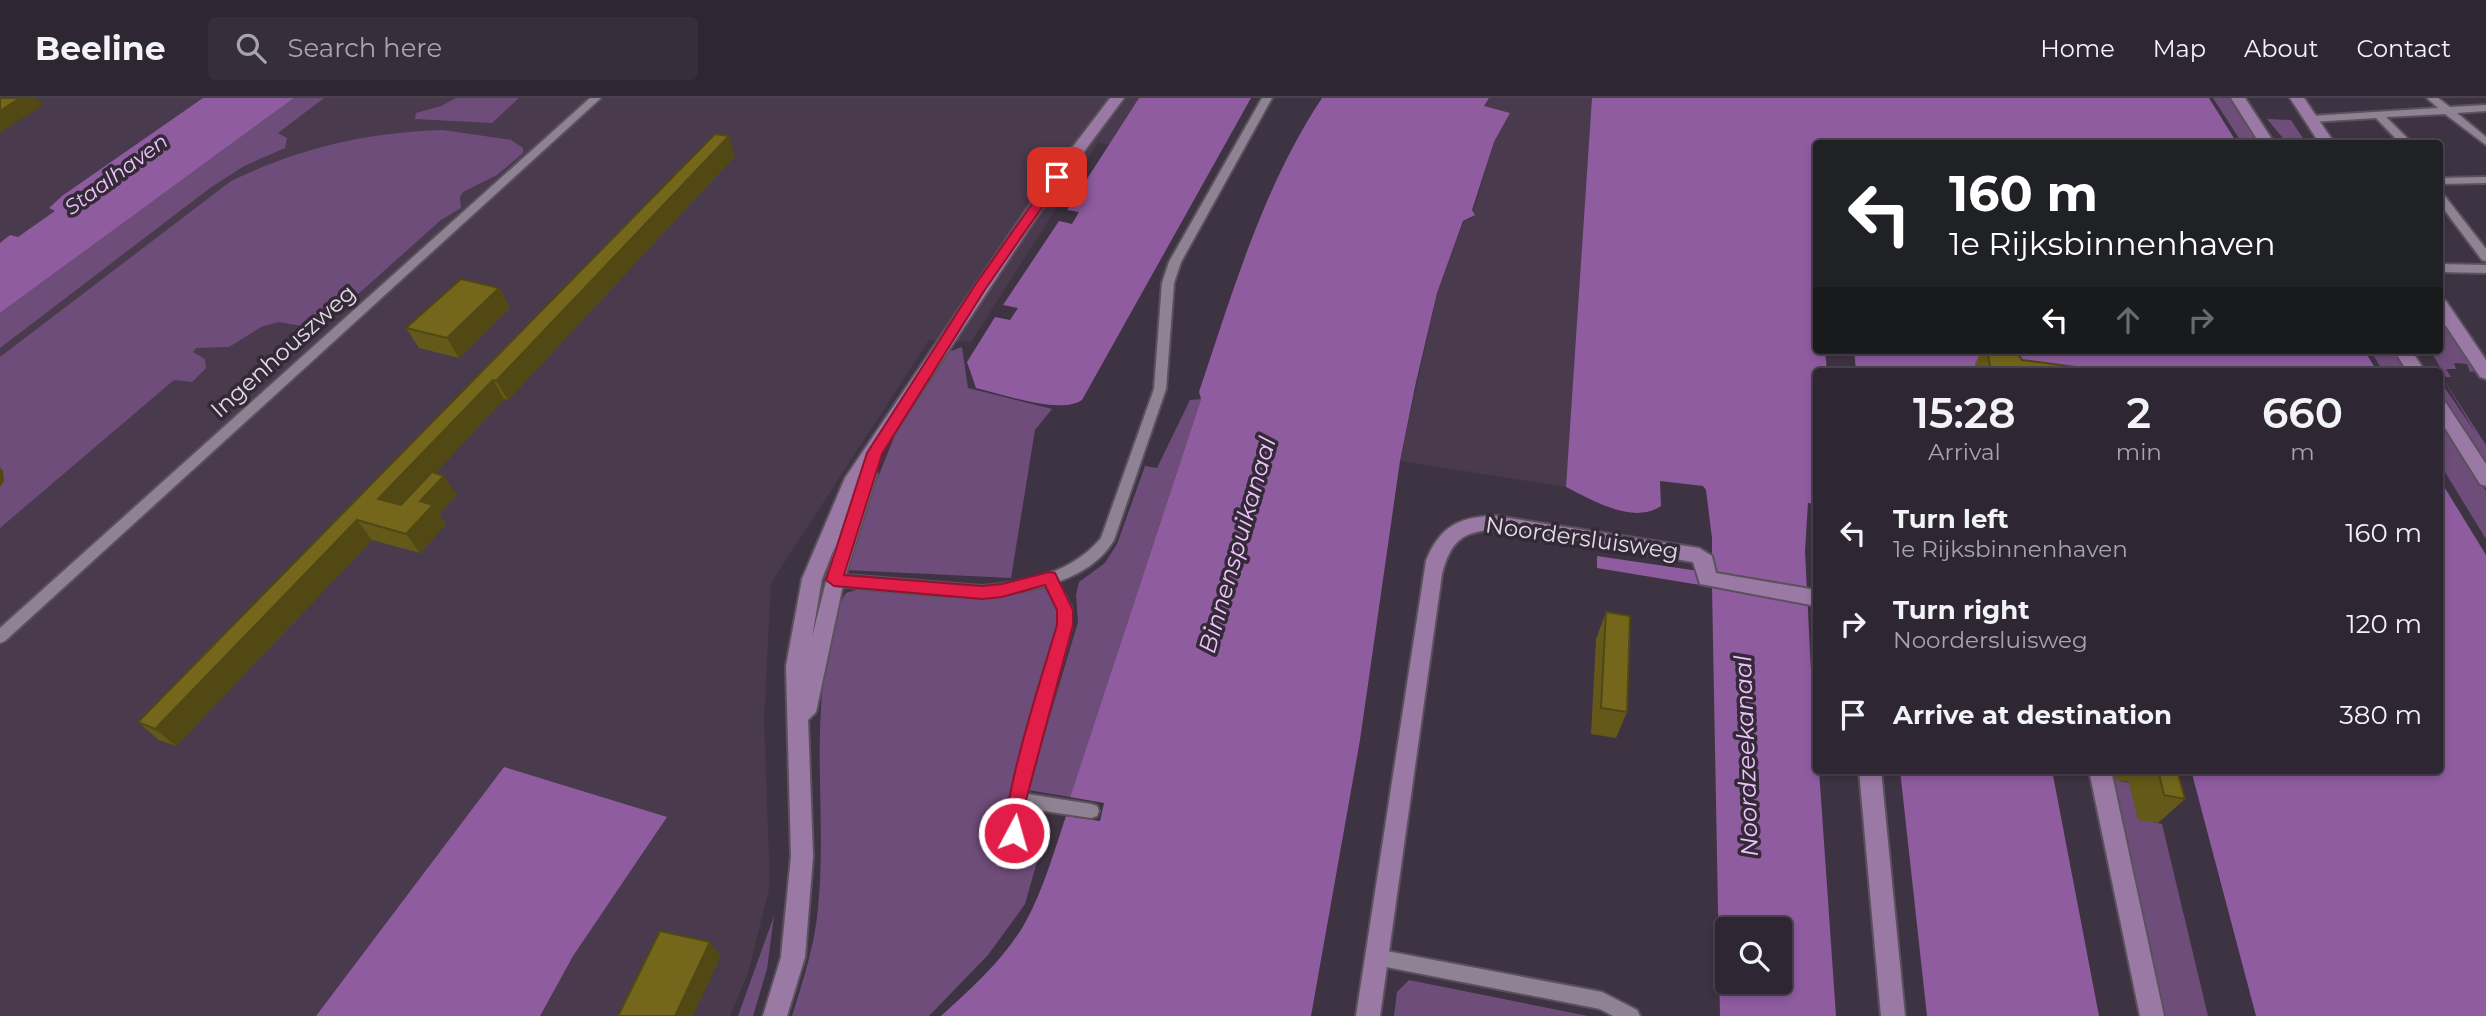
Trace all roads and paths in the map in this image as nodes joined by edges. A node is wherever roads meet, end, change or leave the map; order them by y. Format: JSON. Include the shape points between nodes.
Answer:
{"nodes":[{"id":1,"x":596,"y":98,"type":"edge"},
{"id":2,"x":1117,"y":98,"type":"edge"},
{"id":3,"x":1267,"y":98,"type":"edge"},
{"id":4,"x":2238,"y":98,"type":"edge"},
{"id":5,"x":2297,"y":98,"type":"edge"},
{"id":6,"x":2432,"y":98,"type":"edge"},
{"id":7,"x":2486,"y":108,"type":"edge"},
{"id":8,"x":2448,"y":111,"type":"junction"},
{"id":9,"x":2380,"y":117,"type":"junction"},
{"id":10,"x":2311,"y":119,"type":"junction"},
{"id":11,"x":2265,"y":140,"type":"edge"},
{"id":12,"x":2325,"y":140,"type":"edge"},
{"id":13,"x":2404,"y":140,"type":"edge"},
{"id":14,"x":2486,"y":142,"type":"edge"},
{"id":15,"x":2486,"y":180,"type":"edge"},
{"id":16,"x":2443,"y":181,"type":"edge"},
{"id":17,"x":2443,"y":201,"type":"edge"},
{"id":18,"x":2486,"y":257,"type":"edge"},
{"id":19,"x":2443,"y":268,"type":"edge"},
{"id":20,"x":2486,"y":269,"type":"edge"},
{"id":21,"x":2443,"y":309,"type":"edge"},
{"id":22,"x":2484,"y":368,"type":"edge"},
{"id":23,"x":2443,"y":412,"type":"edge"},
{"id":24,"x":874,"y":453,"type":"junction"},
{"id":25,"x":2486,"y":479,"type":"edge"},
{"id":26,"x":1049,"y":578,"type":"junction"},
{"id":27,"x":813,"y":579,"type":"junction"},
{"id":28,"x":834,"y":580,"type":"junction"},
{"id":29,"x":1813,"y":596,"type":"edge"},
{"id":30,"x":0,"y":636,"type":"edge"},
{"id":31,"x":799,"y":741,"type":"junction"},
{"id":32,"x":1870,"y":774,"type":"edge"},
{"id":33,"x":2101,"y":774,"type":"edge"},
{"id":34,"x":1017,"y":800,"type":"junction"},
{"id":35,"x":1091,"y":811,"type":"dead end"},
{"id":36,"x":1014,"y":833,"type":"dead end"},
{"id":37,"x":1376,"y":957,"type":"junction"},
{"id":38,"x":775,"y":1016,"type":"edge"},
{"id":39,"x":1368,"y":1016,"type":"edge"},
{"id":40,"x":1631,"y":1016,"type":"edge"},
{"id":41,"x":1893,"y":1016,"type":"edge"},
{"id":42,"x":2152,"y":1016,"type":"edge"}],
"edges":[{"from":1,"to":30,"type":"street","name":"Ingenhouszweg"},
{"from":2,"to":24,"type":"street","via":[[992,270]]},
{"from":3,"to":26,"type":"street","via":[[1175,262],[1168,283],[1160,389],[1107,540],[1086,564]]},
{"from":4,"to":11,"type":"street"},
{"from":5,"to":10,"type":"street"},
{"from":6,"to":8,"type":"street"},
{"from":7,"to":8,"type":"street"},
{"from":8,"to":9,"type":"street"},
{"from":8,"to":14,"type":"street"},
{"from":9,"to":10,"type":"street"},
{"from":9,"to":13,"type":"street"},
{"from":10,"to":12,"type":"street"},
{"from":15,"to":16,"type":"street"},
{"from":17,"to":18,"type":"street"},
{"from":19,"to":20,"type":"street"},
{"from":21,"to":22,"type":"street"},
{"from":23,"to":25,"type":"street"},
{"from":24,"to":27,"type":"street","via":[[852,483]]},
{"from":24,"to":28,"type":"street"},
{"from":26,"to":28,"type":"street","via":[[982,592]]},
{"from":26,"to":34,"type":"street","via":[[1065,610],[1065,625]]},
{"from":27,"to":28,"type":"street"},
{"from":27,"to":31,"type":"street","via":[[796,666]]},
{"from":28,"to":31,"type":"street"},
{"from":29,"to":37,"type":"street","name":"Noordersluisweg","via":[[1707,579],[1705,561],[1699,555],[1496,523],[1460,528],[1441,544],[1432,574]]},
{"from":31,"to":38,"type":"street","via":[[802,856],[793,957]]},
{"from":32,"to":41,"type":"street"},
{"from":33,"to":42,"type":"street"},
{"from":34,"to":35,"type":"street"},
{"from":34,"to":36,"type":"street"},
{"from":37,"to":39,"type":"street"},
{"from":37,"to":40,"type":"street","via":[[1602,1001]]}]}
